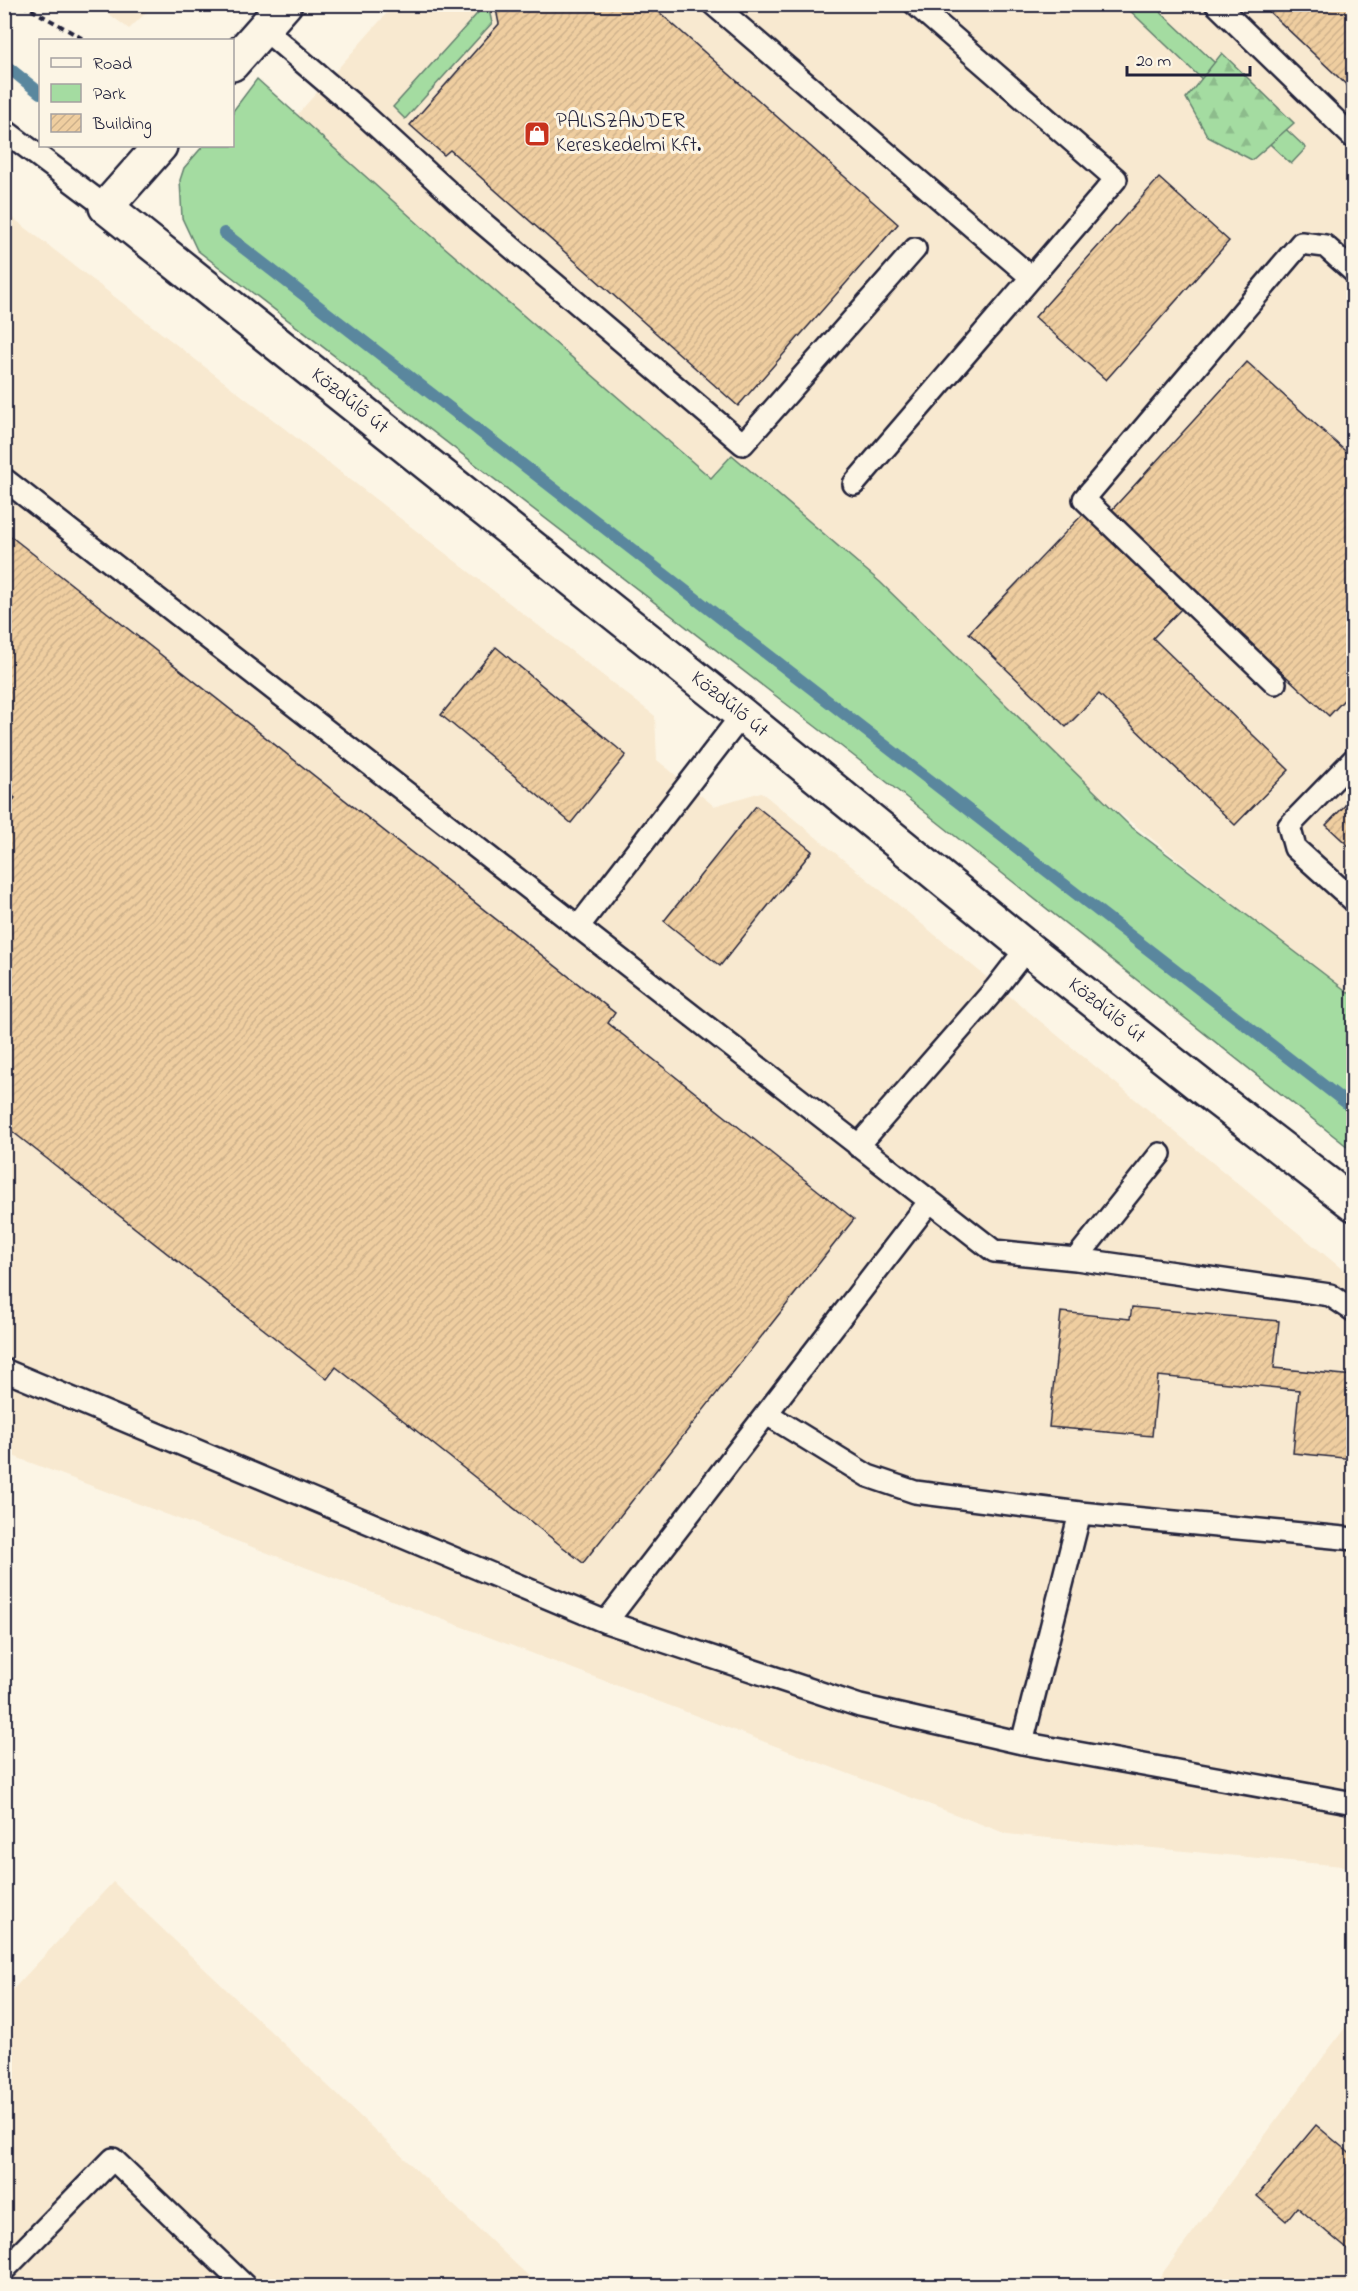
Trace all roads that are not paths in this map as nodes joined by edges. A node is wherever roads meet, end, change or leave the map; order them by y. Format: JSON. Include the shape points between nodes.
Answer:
{"nodes":[{"id":1,"x":285,"y":4,"type":"edge"},
{"id":2,"x":713,"y":4,"type":"edge"},
{"id":3,"x":915,"y":4,"type":"edge"},
{"id":4,"x":1216,"y":4,"type":"edge"},
{"id":5,"x":264,"y":28,"type":"junction"},
{"id":6,"x":234,"y":62,"type":"edge"},
{"id":7,"x":4,"y":130,"type":"edge"},
{"id":8,"x":1353,"y":138,"type":"edge"},
{"id":9,"x":159,"y":147,"type":"edge"},
{"id":10,"x":106,"y":207,"type":"junction"},
{"id":11,"x":915,"y":249,"type":"dead end"},
{"id":12,"x":1353,"y":272,"type":"edge"},
{"id":13,"x":1031,"y":277,"type":"junction"},
{"id":14,"x":4,"y":479,"type":"edge"},
{"id":15,"x":854,"y":484,"type":"dead end"},
{"id":16,"x":1275,"y":683,"type":"dead end"},
{"id":17,"x":742,"y":715,"type":"junction"},
{"id":18,"x":1353,"y":759,"type":"edge"},
{"id":19,"x":1353,"y":901,"type":"edge"},
{"id":20,"x":578,"y":927,"type":"junction"},
{"id":21,"x":1027,"y":948,"type":"junction"},
{"id":22,"x":858,"y":1146,"type":"junction"},
{"id":23,"x":1160,"y":1154,"type":"dead end"},
{"id":24,"x":930,"y":1201,"type":"junction"},
{"id":25,"x":1353,"y":1204,"type":"edge"},
{"id":26,"x":1076,"y":1259,"type":"junction"},
{"id":27,"x":1353,"y":1311,"type":"edge"},
{"id":28,"x":4,"y":1370,"type":"edge"},
{"id":29,"x":766,"y":1414,"type":"junction"},
{"id":30,"x":1080,"y":1513,"type":"junction"},
{"id":31,"x":1353,"y":1539,"type":"edge"},
{"id":32,"x":606,"y":1622,"type":"junction"},
{"id":33,"x":1022,"y":1743,"type":"junction"},
{"id":34,"x":1353,"y":1803,"type":"edge"},
{"id":35,"x":4,"y":2270,"type":"edge"},
{"id":36,"x":245,"y":2286,"type":"edge"}],
"edges":[{"from":1,"to":5,"type":"street"},
{"from":2,"to":13,"type":"lane"},
{"from":3,"to":13,"type":"lane","via":[[1116,179]]},
{"from":4,"to":8,"type":"lane"},
{"from":5,"to":6,"type":"street"},
{"from":5,"to":11,"type":"lane","via":[[477,218],[743,444]]},
{"from":7,"to":10,"type":"lane"},
{"from":9,"to":10,"type":"street"},
{"from":10,"to":17,"type":"street","name":"Közdűlő út"},
{"from":12,"to":16,"type":"lane","via":[[1325,246],[1301,243],[1084,499]]},
{"from":13,"to":15,"type":"lane"},
{"from":14,"to":20,"type":"lane"},
{"from":17,"to":20,"type":"lane"},
{"from":17,"to":21,"type":"street","name":"Közdűlő út"},
{"from":18,"to":19,"type":"lane","via":[[1289,826],[1295,848]]},
{"from":20,"to":22,"type":"lane"},
{"from":21,"to":22,"type":"lane"},
{"from":21,"to":25,"type":"street","name":"Közdűlő út"},
{"from":22,"to":24,"type":"lane"},
{"from":23,"to":26,"type":"lane"},
{"from":24,"to":26,"type":"lane","via":[[994,1251]]},
{"from":24,"to":29,"type":"lane"},
{"from":26,"to":27,"type":"lane","via":[[1330,1294]]},
{"from":28,"to":32,"type":"lane"},
{"from":29,"to":30,"type":"lane","via":[[868,1476],[915,1492]]},
{"from":29,"to":32,"type":"lane"},
{"from":30,"to":31,"type":"lane"},
{"from":30,"to":33,"type":"lane"},
{"from":32,"to":33,"type":"lane","via":[[860,1706]]},
{"from":33,"to":34,"type":"lane"},
{"from":35,"to":36,"type":"lane","via":[[113,2159]]}]}
